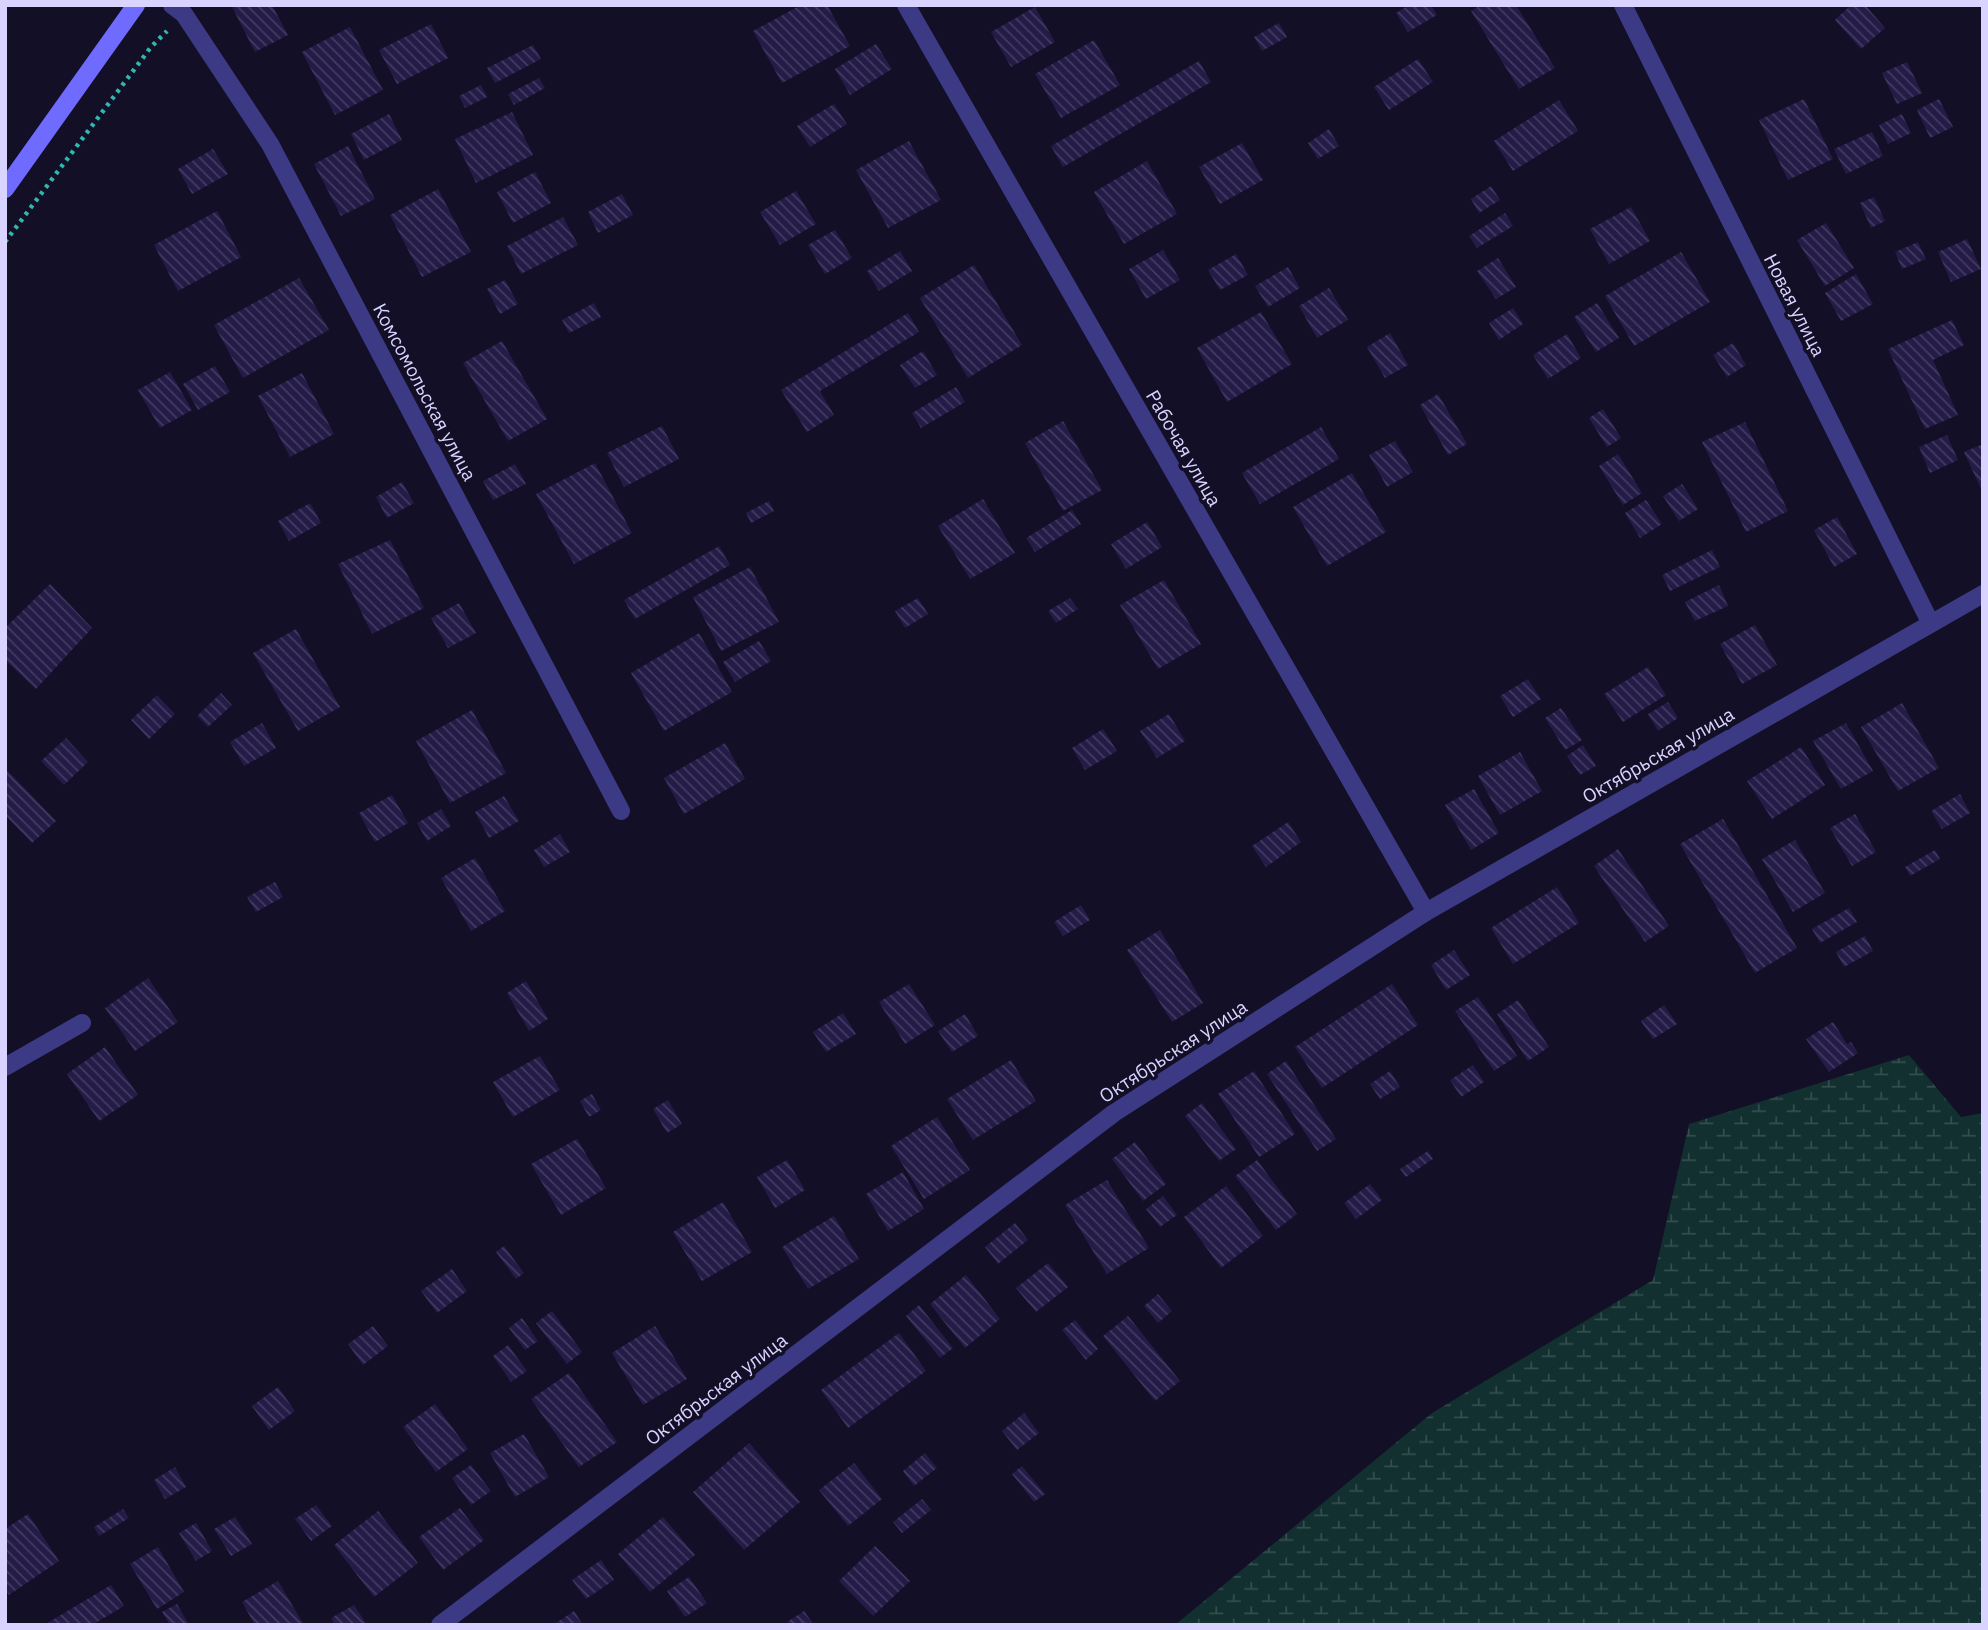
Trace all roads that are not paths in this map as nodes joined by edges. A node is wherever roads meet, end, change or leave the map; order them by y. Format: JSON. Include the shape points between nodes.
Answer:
{"nodes":[{"id":1,"x":136,"y":5,"type":"edge"},
{"id":2,"x":906,"y":5,"type":"edge"},
{"id":3,"x":1623,"y":5,"type":"edge"},
{"id":4,"x":178,"y":10,"type":"edge"},
{"id":5,"x":5,"y":189,"type":"edge"},
{"id":6,"x":1983,"y":594,"type":"edge"},
{"id":7,"x":1930,"y":622,"type":"junction"},
{"id":8,"x":621,"y":811,"type":"dead end"},
{"id":9,"x":1426,"y":912,"type":"junction"},
{"id":10,"x":82,"y":1023,"type":"dead end"},
{"id":11,"x":5,"y":1067,"type":"edge"},
{"id":12,"x":440,"y":1625,"type":"edge"}],
"edges":[{"from":1,"to":5,"type":"street"},
{"from":2,"to":9,"type":"street","name":"Рабочая улица"},
{"from":3,"to":7,"type":"street","name":"Новая улица"},
{"from":4,"to":8,"type":"street","name":"Комсомольская улица","via":[[270,144]]},
{"from":6,"to":7,"type":"street","name":"Октябрьская улица"},
{"from":7,"to":9,"type":"street","name":"Октябрьская улица"},
{"from":9,"to":12,"type":"street","name":"Октябрьская улица","via":[[1114,1113]]},
{"from":10,"to":11,"type":"street"}]}
